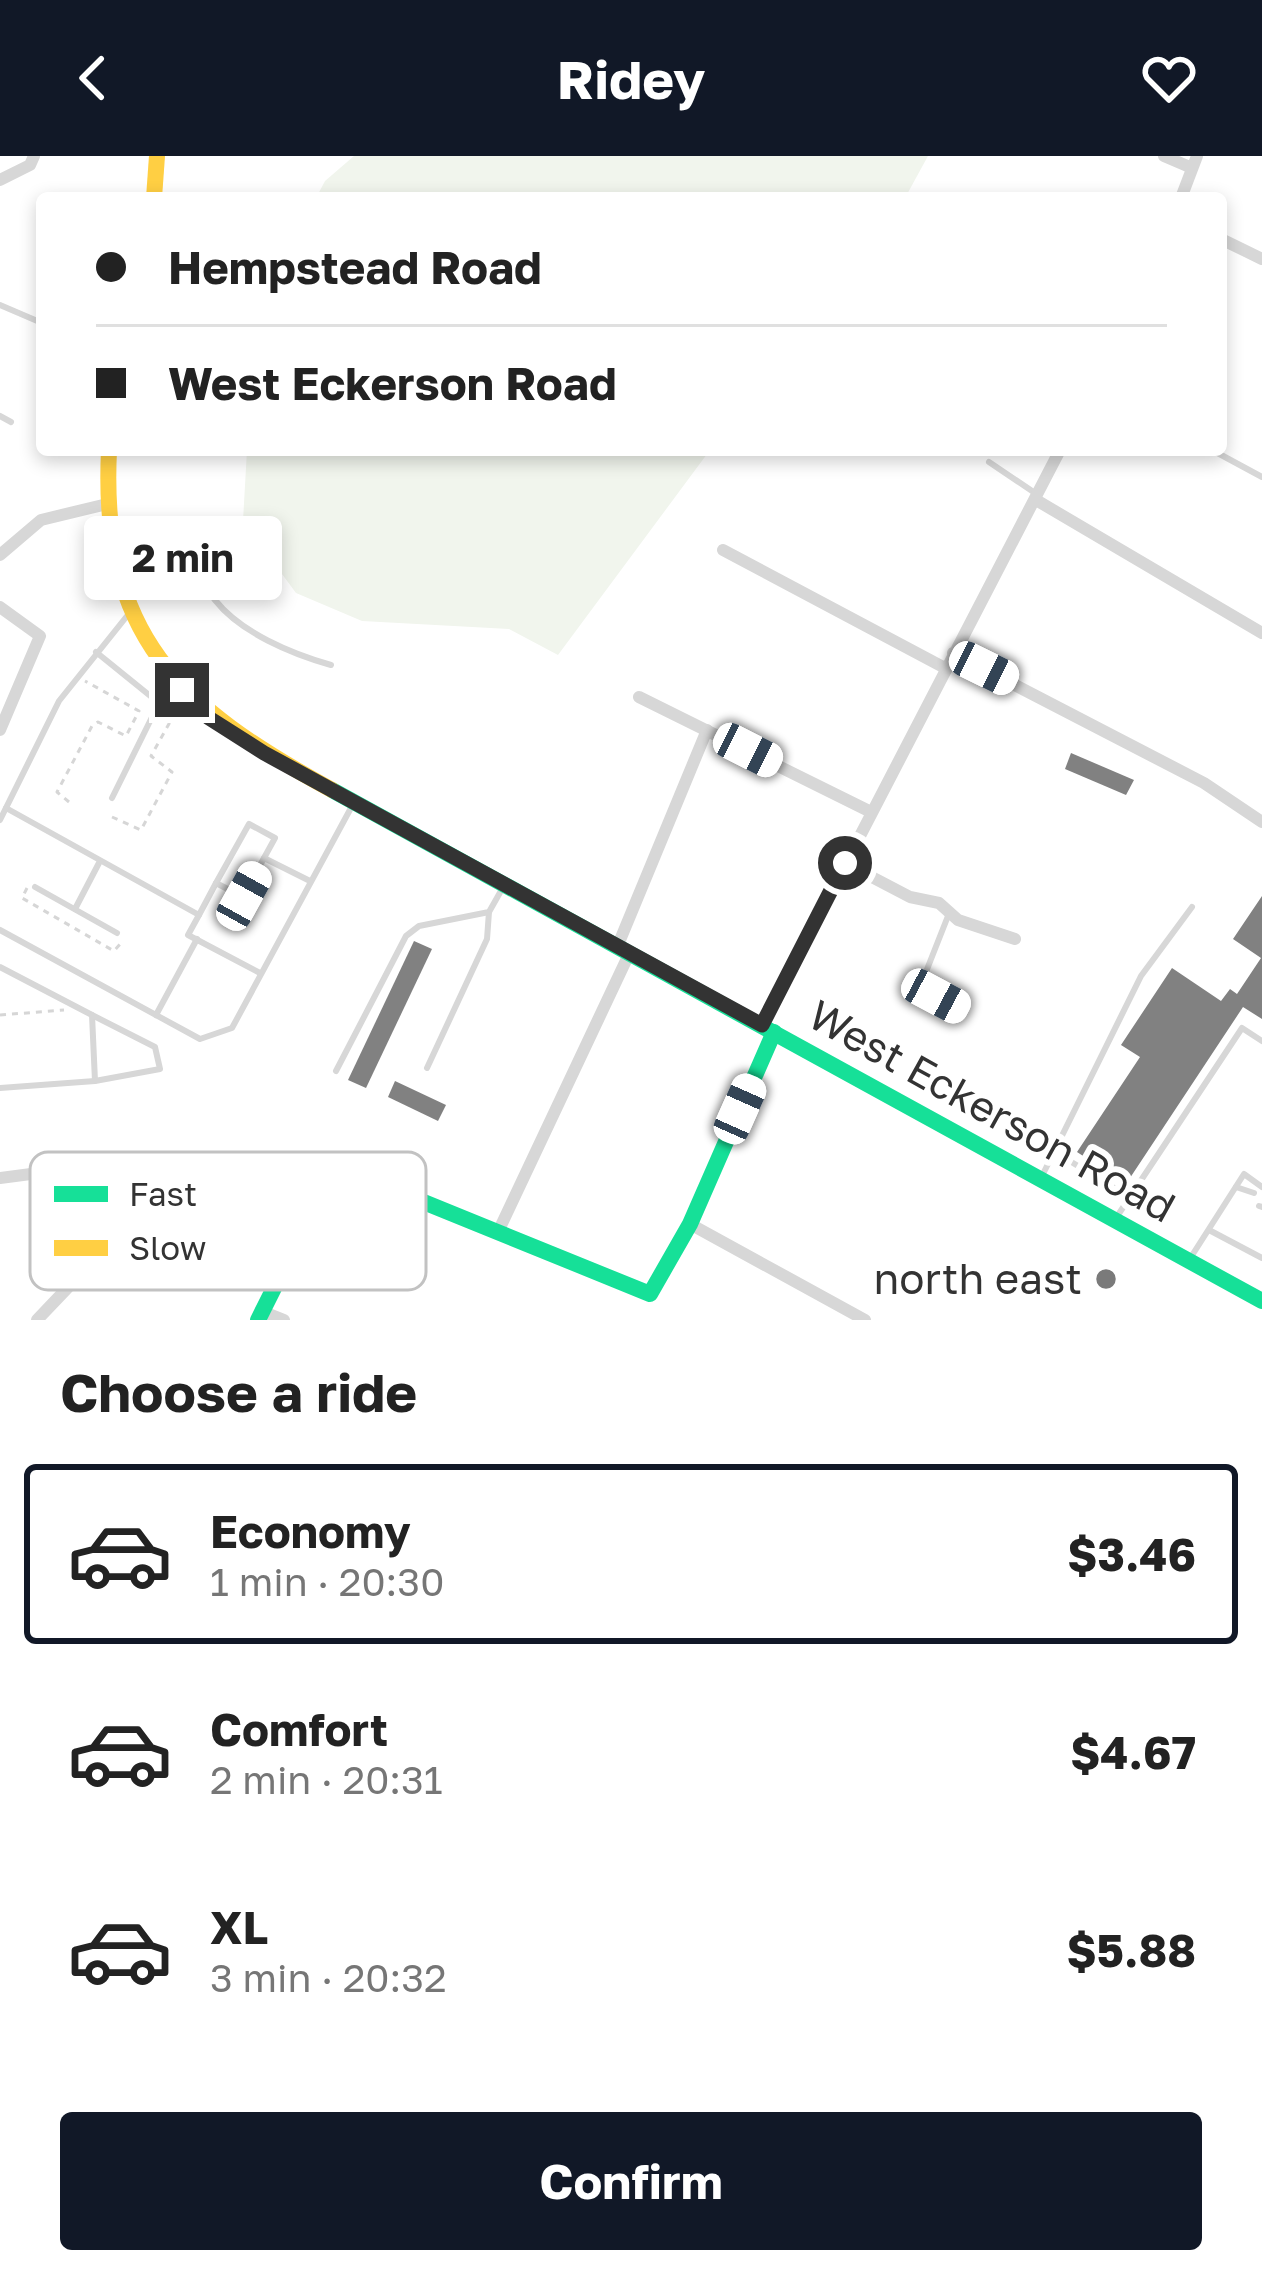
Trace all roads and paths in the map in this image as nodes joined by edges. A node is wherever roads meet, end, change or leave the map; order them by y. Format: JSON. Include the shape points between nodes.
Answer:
{"nodes":[{"id":1,"x":34,"y":156,"type":"edge"},
{"id":2,"x":157,"y":156,"type":"edge"},
{"id":3,"x":1164,"y":156,"type":"edge"},
{"id":4,"x":1194,"y":162,"type":"edge"},
{"id":5,"x":0,"y":180,"type":"edge"},
{"id":6,"x":154,"y":192,"type":"edge"},
{"id":7,"x":1182,"y":192,"type":"edge"},
{"id":8,"x":1227,"y":242,"type":"edge"},
{"id":9,"x":1262,"y":259,"type":"edge"},
{"id":10,"x":0,"y":304,"type":"edge"},
{"id":11,"x":36,"y":320,"type":"edge"},
{"id":12,"x":0,"y":416,"type":"edge"},
{"id":13,"x":11,"y":422,"type":"dead end"},
{"id":14,"x":108,"y":456,"type":"edge"},
{"id":15,"x":1057,"y":456,"type":"edge"},
{"id":16,"x":1223,"y":456,"type":"edge"},
{"id":17,"x":989,"y":462,"type":"dead end"},
{"id":18,"x":1262,"y":477,"type":"edge"},
{"id":19,"x":1037,"y":498,"type":"junction"},
{"id":20,"x":103,"y":505,"type":"junction"},
{"id":21,"x":723,"y":550,"type":"dead end"},
{"id":22,"x":0,"y":555,"type":"edge"},
{"id":23,"x":115,"y":570,"type":"junction"},
{"id":24,"x":0,"y":608,"type":"edge"},
{"id":25,"x":131,"y":611,"type":"junction"},
{"id":26,"x":1262,"y":633,"type":"edge"},
{"id":27,"x":96,"y":652,"type":"junction"},
{"id":28,"x":953,"y":652,"type":"junction"},
{"id":29,"x":331,"y":665,"type":"dead end"},
{"id":30,"x":945,"y":668,"type":"junction"},
{"id":31,"x":78,"y":677,"type":"junction"},
{"id":32,"x":639,"y":697,"type":"dead end"},
{"id":33,"x":194,"y":718,"type":"dead end"},
{"id":34,"x":0,"y":730,"type":"edge"},
{"id":35,"x":707,"y":730,"type":"junction"},
{"id":36,"x":112,"y":798,"type":"dead end"},
{"id":37,"x":69,"y":802,"type":"dead end"},
{"id":38,"x":354,"y":802,"type":"junction"},
{"id":39,"x":6,"y":808,"type":"junction"},
{"id":40,"x":869,"y":812,"type":"junction"},
{"id":41,"x":112,"y":817,"type":"dead end"},
{"id":42,"x":0,"y":820,"type":"edge"},
{"id":43,"x":1262,"y":822,"type":"edge"},
{"id":44,"x":264,"y":858,"type":"junction"},
{"id":45,"x":100,"y":861,"type":"junction"},
{"id":46,"x":845,"y":863,"type":"junction"},
{"id":47,"x":310,"y":881,"type":"junction"},
{"id":48,"x":216,"y":883,"type":"junction"},
{"id":49,"x":505,"y":884,"type":"junction"},
{"id":50,"x":32,"y":886,"type":"joint"},
{"id":51,"x":1192,"y":907,"type":"dead end"},
{"id":52,"x":75,"y":909,"type":"junction"},
{"id":53,"x":489,"y":912,"type":"junction"},
{"id":54,"x":950,"y":913,"type":"junction"},
{"id":55,"x":199,"y":915,"type":"junction"},
{"id":56,"x":0,"y":930,"type":"edge"},
{"id":57,"x":128,"y":930,"type":"dead end"},
{"id":58,"x":117,"y":933,"type":"dead end"},
{"id":59,"x":1015,"y":939,"type":"dead end"},
{"id":60,"x":197,"y":940,"type":"junction"},
{"id":61,"x":624,"y":948,"type":"junction"},
{"id":62,"x":0,"y":967,"type":"edge"},
{"id":63,"x":262,"y":974,"type":"junction"},
{"id":64,"x":78,"y":1008,"type":"junction"},
{"id":65,"x":960,"y":1008,"type":"dead end"},
{"id":66,"x":92,"y":1015,"type":"junction"},
{"id":67,"x":156,"y":1015,"type":"junction"},
{"id":68,"x":0,"y":1016,"type":"edge"},
{"id":69,"x":768,"y":1029,"type":"junction"},
{"id":70,"x":1262,"y":1042,"type":"edge"},
{"id":71,"x":427,"y":1068,"type":"dead end"},
{"id":72,"x":336,"y":1071,"type":"dead end"},
{"id":73,"x":95,"y":1081,"type":"junction"},
{"id":74,"x":0,"y":1088,"type":"edge"},
{"id":75,"x":1055,"y":1152,"type":"junction"},
{"id":76,"x":30,"y":1174,"type":"edge"},
{"id":77,"x":1041,"y":1177,"type":"junction"},
{"id":78,"x":0,"y":1178,"type":"edge"},
{"id":79,"x":1262,"y":1186,"type":"edge"},
{"id":80,"x":1240,"y":1190,"type":"junction"},
{"id":81,"x":1130,"y":1197,"type":"junction"},
{"id":82,"x":1252,"y":1197,"type":"dead end"},
{"id":83,"x":426,"y":1203,"type":"edge"},
{"id":84,"x":1115,"y":1218,"type":"junction"},
{"id":85,"x":690,"y":1224,"type":"junction"},
{"id":86,"x":1209,"y":1229,"type":"junction"},
{"id":87,"x":498,"y":1232,"type":"junction"},
{"id":88,"x":1262,"y":1258,"type":"edge"},
{"id":89,"x":1190,"y":1260,"type":"junction"},
{"id":90,"x":66,"y":1290,"type":"edge"},
{"id":91,"x":1262,"y":1301,"type":"edge"},
{"id":92,"x":261,"y":1316,"type":"edge"},
{"id":93,"x":37,"y":1320,"type":"edge"},
{"id":94,"x":284,"y":1320,"type":"edge"},
{"id":95,"x":865,"y":1320,"type":"edge"}],
"edges":[{"from":1,"to":5,"type":"street"},
{"from":2,"to":6,"type":"street"},
{"from":3,"to":4,"type":"street"},
{"from":4,"to":7,"type":"street"},
{"from":8,"to":9,"type":"street"},
{"from":10,"to":11,"type":"lane"},
{"from":12,"to":13,"type":"lane"},
{"from":14,"to":20,"type":"street","name":"West Eckerson Road"},
{"from":15,"to":19,"type":"street"},
{"from":16,"to":18,"type":"lane"},
{"from":17,"to":19,"type":"lane"},
{"from":19,"to":26,"type":"street"},
{"from":19,"to":28,"type":"street"},
{"from":20,"to":22,"type":"street","via":[[41,520]]},
{"from":20,"to":23,"type":"street","name":"West Eckerson Road"},
{"from":21,"to":30,"type":"street"},
{"from":23,"to":25,"type":"street","name":"West Eckerson Road"},
{"from":23,"to":29,"type":"lane","via":[[162,543],[178,545],[234,618]]},
{"from":24,"to":34,"type":"street","via":[[40,636]]},
{"from":25,"to":27,"type":"lane"},
{"from":25,"to":38,"type":"street","name":"West Eckerson Road","via":[[156,657],[209,718]]},
{"from":27,"to":31,"type":"lane"},
{"from":27,"to":36,"type":"lane","via":[[159,704]]},
{"from":28,"to":30,"type":"street"},
{"from":28,"to":43,"type":"street","via":[[1204,783]]},
{"from":30,"to":40,"type":"street"},
{"from":31,"to":37,"type":"path","via":[[139,711],[124,737],[92,726],[57,792]]},
{"from":31,"to":39,"type":"lane"},
{"from":32,"to":35,"type":"street"},
{"from":33,"to":41,"type":"path","via":[[170,722],[151,756],[172,772],[141,830]]},
{"from":35,"to":40,"type":"street"},
{"from":35,"to":61,"type":"street"},
{"from":38,"to":47,"type":"lane"},
{"from":38,"to":49,"type":"street","name":"West Eckerson Road"},
{"from":39,"to":42,"type":"lane"},
{"from":39,"to":45,"type":"lane"},
{"from":40,"to":46,"type":"street"},
{"from":44,"to":47,"type":"lane"},
{"from":44,"to":48,"type":"lane","via":[[243,897]]},
{"from":44,"to":48,"type":"lane","via":[[275,838],[249,824]]},
{"from":45,"to":52,"type":"lane"},
{"from":45,"to":55,"type":"lane"},
{"from":46,"to":54,"type":"street"},
{"from":46,"to":69,"type":"street"},
{"from":47,"to":63,"type":"lane"},
{"from":48,"to":55,"type":"lane"},
{"from":49,"to":53,"type":"lane"},
{"from":49,"to":61,"type":"street","name":"West Eckerson Road"},
{"from":50,"to":52,"type":"lane"},
{"from":50,"to":57,"type":"path","via":[[22,898],[114,950]]},
{"from":51,"to":75,"type":"lane","via":[[1141,976]]},
{"from":52,"to":58,"type":"lane"},
{"from":53,"to":71,"type":"lane","via":[[487,939]]},
{"from":53,"to":72,"type":"lane","via":[[406,936]]},
{"from":54,"to":59,"type":"street"},
{"from":54,"to":65,"type":"lane","via":[[922,982]]},
{"from":55,"to":60,"type":"lane","via":[[188,935]]},
{"from":56,"to":67,"type":"lane"},
{"from":60,"to":63,"type":"lane"},
{"from":60,"to":67,"type":"lane"},
{"from":61,"to":69,"type":"street","name":"West Eckerson Road"},
{"from":61,"to":87,"type":"street"},
{"from":62,"to":64,"type":"lane"},
{"from":63,"to":67,"type":"lane","via":[[232,1028],[210,1039]]},
{"from":64,"to":66,"type":"lane"},
{"from":64,"to":68,"type":"path"},
{"from":66,"to":73,"type":"lane"},
{"from":66,"to":73,"type":"lane","via":[[155,1047],[160,1069]]},
{"from":69,"to":77,"type":"street","name":"West Eckerson Road"},
{"from":69,"to":85,"type":"street"},
{"from":70,"to":81,"type":"lane","via":[[1242,1028]]},
{"from":73,"to":74,"type":"lane"},
{"from":75,"to":77,"type":"lane"},
{"from":75,"to":81,"type":"lane"},
{"from":76,"to":78,"type":"street"},
{"from":77,"to":84,"type":"street","name":"West Eckerson Road"},
{"from":79,"to":80,"type":"lane","via":[[1244,1174]]},
{"from":80,"to":82,"type":"lane"},
{"from":80,"to":86,"type":"lane"},
{"from":81,"to":84,"type":"lane"},
{"from":83,"to":87,"type":"street"},
{"from":84,"to":89,"type":"street","name":"West Eckerson Road"},
{"from":85,"to":87,"type":"street","via":[[650,1294]]},
{"from":85,"to":95,"type":"street"},
{"from":86,"to":88,"type":"lane"},
{"from":86,"to":89,"type":"lane"},
{"from":89,"to":91,"type":"street","name":"West Eckerson Road"},
{"from":90,"to":93,"type":"street"},
{"from":92,"to":94,"type":"street"}]}
